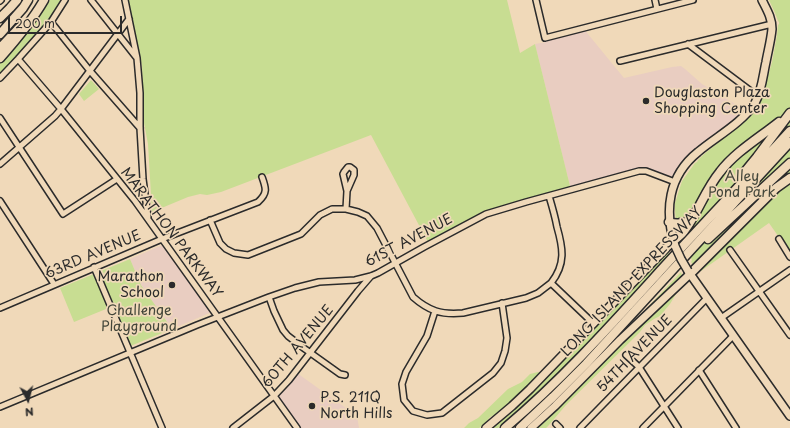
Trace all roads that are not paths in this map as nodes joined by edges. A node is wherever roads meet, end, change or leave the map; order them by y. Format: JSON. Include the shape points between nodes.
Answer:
{"nodes":[{"id":1,"x":17,"y":0,"type":"edge"},
{"id":2,"x":28,"y":0,"type":"edge"},
{"id":3,"x":42,"y":0,"type":"edge"},
{"id":4,"x":65,"y":0,"type":"edge"},
{"id":5,"x":91,"y":0,"type":"edge"},
{"id":6,"x":125,"y":0,"type":"edge"},
{"id":7,"x":536,"y":0,"type":"edge"},
{"id":8,"x":655,"y":0,"type":"edge"},
{"id":9,"x":692,"y":0,"type":"edge"},
{"id":10,"x":762,"y":0,"type":"edge"},
{"id":11,"x":657,"y":9,"type":"junction"},
{"id":12,"x":0,"y":18,"type":"edge"},
{"id":13,"x":129,"y":19,"type":"junction"},
{"id":14,"x":51,"y":22,"type":"junction"},
{"id":15,"x":772,"y":24,"type":"junction"},
{"id":16,"x":0,"y":34,"type":"edge"},
{"id":17,"x":118,"y":34,"type":"junction"},
{"id":18,"x":688,"y":44,"type":"junction"},
{"id":19,"x":0,"y":48,"type":"edge"},
{"id":20,"x":0,"y":58,"type":"edge"},
{"id":21,"x":137,"y":58,"type":"junction"},
{"id":22,"x":18,"y":59,"type":"junction"},
{"id":23,"x":620,"y":60,"type":"dead end"},
{"id":24,"x":90,"y":71,"type":"junction"},
{"id":25,"x":0,"y":78,"type":"edge"},
{"id":26,"x":758,"y":96,"type":"junction"},
{"id":27,"x":61,"y":109,"type":"junction"},
{"id":28,"x":790,"y":113,"type":"edge"},
{"id":29,"x":0,"y":118,"type":"edge"},
{"id":30,"x":140,"y":128,"type":"junction"},
{"id":31,"x":790,"y":131,"type":"edge"},
{"id":32,"x":790,"y":142,"type":"edge"},
{"id":33,"x":19,"y":147,"type":"junction"},
{"id":34,"x":790,"y":163,"type":"edge"},
{"id":35,"x":0,"y":164,"type":"edge"},
{"id":36,"x":262,"y":176,"type":"dead end"},
{"id":37,"x":790,"y":178,"type":"edge"},
{"id":38,"x":117,"y":179,"type":"junction"},
{"id":39,"x":675,"y":182,"type":"junction"},
{"id":40,"x":790,"y":183,"type":"edge"},
{"id":41,"x":347,"y":191,"type":"dead end"},
{"id":42,"x":145,"y":194,"type":"junction"},
{"id":43,"x":549,"y":196,"type":"junction"},
{"id":44,"x":0,"y":201,"type":"edge"},
{"id":45,"x":135,"y":201,"type":"junction"},
{"id":46,"x":346,"y":209,"type":"junction"},
{"id":47,"x":754,"y":209,"type":"junction"},
{"id":48,"x":148,"y":218,"type":"junction"},
{"id":49,"x":692,"y":219,"type":"junction"},
{"id":50,"x":210,"y":220,"type":"junction"},
{"id":51,"x":669,"y":222,"type":"junction"},
{"id":52,"x":162,"y":239,"type":"junction"},
{"id":53,"x":779,"y":239,"type":"dead end"},
{"id":54,"x":674,"y":244,"type":"junction"},
{"id":55,"x":730,"y":250,"type":"dead end"},
{"id":56,"x":790,"y":257,"type":"edge"},
{"id":57,"x":395,"y":263,"type":"junction"},
{"id":58,"x":94,"y":267,"type":"junction"},
{"id":59,"x":664,"y":267,"type":"junction"},
{"id":60,"x":790,"y":270,"type":"edge"},
{"id":61,"x":689,"y":273,"type":"junction"},
{"id":62,"x":670,"y":274,"type":"junction"},
{"id":63,"x":371,"y":276,"type":"junction"},
{"id":64,"x":355,"y":280,"type":"junction"},
{"id":65,"x":54,"y":284,"type":"junction"},
{"id":66,"x":551,"y":284,"type":"junction"},
{"id":67,"x":358,"y":291,"type":"junction"},
{"id":68,"x":759,"y":291,"type":"junction"},
{"id":69,"x":269,"y":297,"type":"junction"},
{"id":70,"x":707,"y":298,"type":"junction"},
{"id":71,"x":502,"y":303,"type":"junction"},
{"id":72,"x":0,"y":308,"type":"edge"},
{"id":73,"x":435,"y":311,"type":"junction"},
{"id":74,"x":218,"y":316,"type":"junction"},
{"id":75,"x":721,"y":318,"type":"junction"},
{"id":76,"x":594,"y":324,"type":"junction"},
{"id":77,"x":790,"y":335,"type":"edge"},
{"id":78,"x":733,"y":336,"type":"junction"},
{"id":79,"x":130,"y":352,"type":"junction"},
{"id":80,"x":310,"y":353,"type":"junction"},
{"id":81,"x":626,"y":355,"type":"dead end"},
{"id":82,"x":639,"y":367,"type":"junction"},
{"id":83,"x":699,"y":370,"type":"junction"},
{"id":84,"x":345,"y":375,"type":"dead end"},
{"id":85,"x":274,"y":396,"type":"junction"},
{"id":86,"x":664,"y":406,"type":"junction"},
{"id":87,"x":0,"y":407,"type":"edge"},
{"id":88,"x":790,"y":416,"type":"edge"},
{"id":89,"x":162,"y":428,"type":"edge"},
{"id":90,"x":234,"y":428,"type":"edge"},
{"id":91,"x":297,"y":428,"type":"edge"},
{"id":92,"x":486,"y":428,"type":"edge"},
{"id":93,"x":505,"y":428,"type":"edge"},
{"id":94,"x":520,"y":428,"type":"edge"},
{"id":95,"x":531,"y":428,"type":"edge"},
{"id":96,"x":580,"y":428,"type":"edge"},
{"id":97,"x":643,"y":428,"type":"edge"},
{"id":98,"x":678,"y":428,"type":"edge"},
{"id":99,"x":736,"y":428,"type":"edge"}],
"edges":[{"from":1,"to":12,"type":"highway"},
{"from":2,"to":16,"type":"highway"},
{"from":3,"to":19,"type":"highway"},
{"from":3,"to":20,"type":"highway","via":[[24,30]]},
{"from":4,"to":14,"type":"street"},
{"from":5,"to":17,"type":"street"},
{"from":6,"to":13,"type":"street"},
{"from":7,"to":11,"type":"street","via":[[545,38]]},
{"from":8,"to":11,"type":"street"},
{"from":9,"to":11,"type":"street"},
{"from":10,"to":15,"type":"main road"},
{"from":13,"to":17,"type":"street"},
{"from":13,"to":21,"type":"street"},
{"from":14,"to":22,"type":"street"},
{"from":14,"to":24,"type":"street"},
{"from":15,"to":18,"type":"street"},
{"from":15,"to":26,"type":"main road"},
{"from":17,"to":21,"type":"street"},
{"from":17,"to":24,"type":"street"},
{"from":18,"to":23,"type":"street"},
{"from":18,"to":26,"type":"street"},
{"from":21,"to":30,"type":"street"},
{"from":22,"to":25,"type":"street"},
{"from":22,"to":27,"type":"street","name":"MARATHON PARKWAY"},
{"from":24,"to":27,"type":"street"},
{"from":24,"to":30,"type":"street"},
{"from":26,"to":39,"type":"main road","via":[[745,115],[697,152]]},
{"from":27,"to":33,"type":"street"},
{"from":27,"to":38,"type":"street","name":"MARATHON PARKWAY"},
{"from":28,"to":49,"type":"highway","via":[[721,170]]},
{"from":28,"to":59,"type":"highway","via":[[748,169]]},
{"from":29,"to":33,"type":"street"},
{"from":30,"to":42,"type":"street"},
{"from":31,"to":59,"type":"highway","name":"LONG ISLAND EXPRESSWAY"},
{"from":32,"to":62,"type":"highway","name":"LONG ISLAND EXPRESSWAY"},
{"from":33,"to":35,"type":"street"},
{"from":33,"to":38,"type":"street","via":[[63,214]]},
{"from":34,"to":62,"type":"highway"},
{"from":36,"to":50,"type":"street","name":"63RD AVENUE","via":[[265,192],[258,202]]},
{"from":37,"to":47,"type":"highway"},
{"from":38,"to":45,"type":"street","name":"MARATHON PARKWAY"},
{"from":39,"to":43,"type":"street","name":"61ST AVENUE","via":[[639,171]]},
{"from":39,"to":51,"type":"main road","via":[[669,205]]},
{"from":40,"to":47,"type":"highway"},
{"from":41,"to":46,"type":"street"},
{"from":42,"to":45,"type":"street"},
{"from":42,"to":48,"type":"street"},
{"from":43,"to":57,"type":"street","name":"61ST AVENUE","via":[[486,214]]},
{"from":43,"to":66,"type":"street","via":[[563,250],[559,269]]},
{"from":44,"to":65,"type":"street"},
{"from":45,"to":48,"type":"street","name":"MARATHON PARKWAY"},
{"from":46,"to":50,"type":"street","via":[[332,209],[320,215],[301,234],[248,255],[226,249],[220,243]]},
{"from":46,"to":57,"type":"street","via":[[367,216],[372,221]]},
{"from":47,"to":61,"type":"highway"},
{"from":48,"to":52,"type":"street","name":"MARATHON PARKWAY"},
{"from":49,"to":51,"type":"highway","via":[[685,223]]},
{"from":49,"to":54,"type":"highway"},
{"from":50,"to":52,"type":"street","name":"63RD AVENUE"},
{"from":51,"to":54,"type":"main road"},
{"from":52,"to":58,"type":"street","name":"63RD AVENUE"},
{"from":52,"to":74,"type":"street","name":"MARATHON PARKWAY"},
{"from":53,"to":56,"type":"street"},
{"from":54,"to":61,"type":"main road","bridge":true},
{"from":54,"to":76,"type":"main road"},
{"from":55,"to":68,"type":"street"},
{"from":57,"to":63,"type":"street","name":"61ST AVENUE"},
{"from":57,"to":73,"type":"street","via":[[413,297]]},
{"from":58,"to":65,"type":"street","name":"63RD AVENUE"},
{"from":58,"to":79,"type":"street"},
{"from":59,"to":93,"type":"highway","name":"LONG ISLAND EXPRESSWAY","via":[[580,357]]},
{"from":60,"to":68,"type":"street"},
{"from":61,"to":70,"type":"main road"},
{"from":61,"to":95,"type":"main road"},
{"from":62,"to":94,"type":"highway","name":"LONG ISLAND EXPRESSWAY","via":[[586,364]]},
{"from":63,"to":64,"type":"street","name":"61ST AVENUE"},
{"from":63,"to":67,"type":"street","name":"60TH AVENUE"},
{"from":64,"to":67,"type":"street"},
{"from":64,"to":69,"type":"street","name":"61ST AVENUE","via":[[319,282]]},
{"from":65,"to":72,"type":"street","name":"63RD AVENUE"},
{"from":66,"to":71,"type":"street","via":[[533,295]]},
{"from":66,"to":76,"type":"street"},
{"from":67,"to":80,"type":"street","name":"60TH AVENUE"},
{"from":68,"to":75,"type":"street"},
{"from":68,"to":77,"type":"street"},
{"from":69,"to":74,"type":"street","name":"61ST AVENUE"},
{"from":69,"to":80,"type":"street","via":[[283,330]]},
{"from":70,"to":75,"type":"main road"},
{"from":70,"to":82,"type":"street","name":"54TH AVENUE"},
{"from":71,"to":73,"type":"street","via":[[452,314]]},
{"from":71,"to":73,"type":"street","via":[[507,338],[501,363],[493,373],[442,413],[427,415],[413,411],[404,400],[402,384],[427,336]]},
{"from":74,"to":79,"type":"street","name":"61ST AVENUE"},
{"from":74,"to":85,"type":"street","name":"MARATHON PARKWAY"},
{"from":75,"to":78,"type":"main road"},
{"from":76,"to":92,"type":"main road","via":[[526,393]]},
{"from":78,"to":83,"type":"street"},
{"from":78,"to":88,"type":"main road"},
{"from":79,"to":87,"type":"street","name":"61ST AVENUE"},
{"from":79,"to":89,"type":"street"},
{"from":80,"to":84,"type":"street"},
{"from":80,"to":85,"type":"street","name":"60TH AVENUE"},
{"from":81,"to":82,"type":"street"},
{"from":82,"to":86,"type":"street"},
{"from":82,"to":96,"type":"street","name":"54TH AVENUE"},
{"from":83,"to":86,"type":"street"},
{"from":83,"to":99,"type":"street"},
{"from":85,"to":90,"type":"street","name":"60TH AVENUE"},
{"from":85,"to":91,"type":"street","name":"MARATHON PARKWAY"},
{"from":86,"to":97,"type":"street"},
{"from":86,"to":98,"type":"street"}]}
